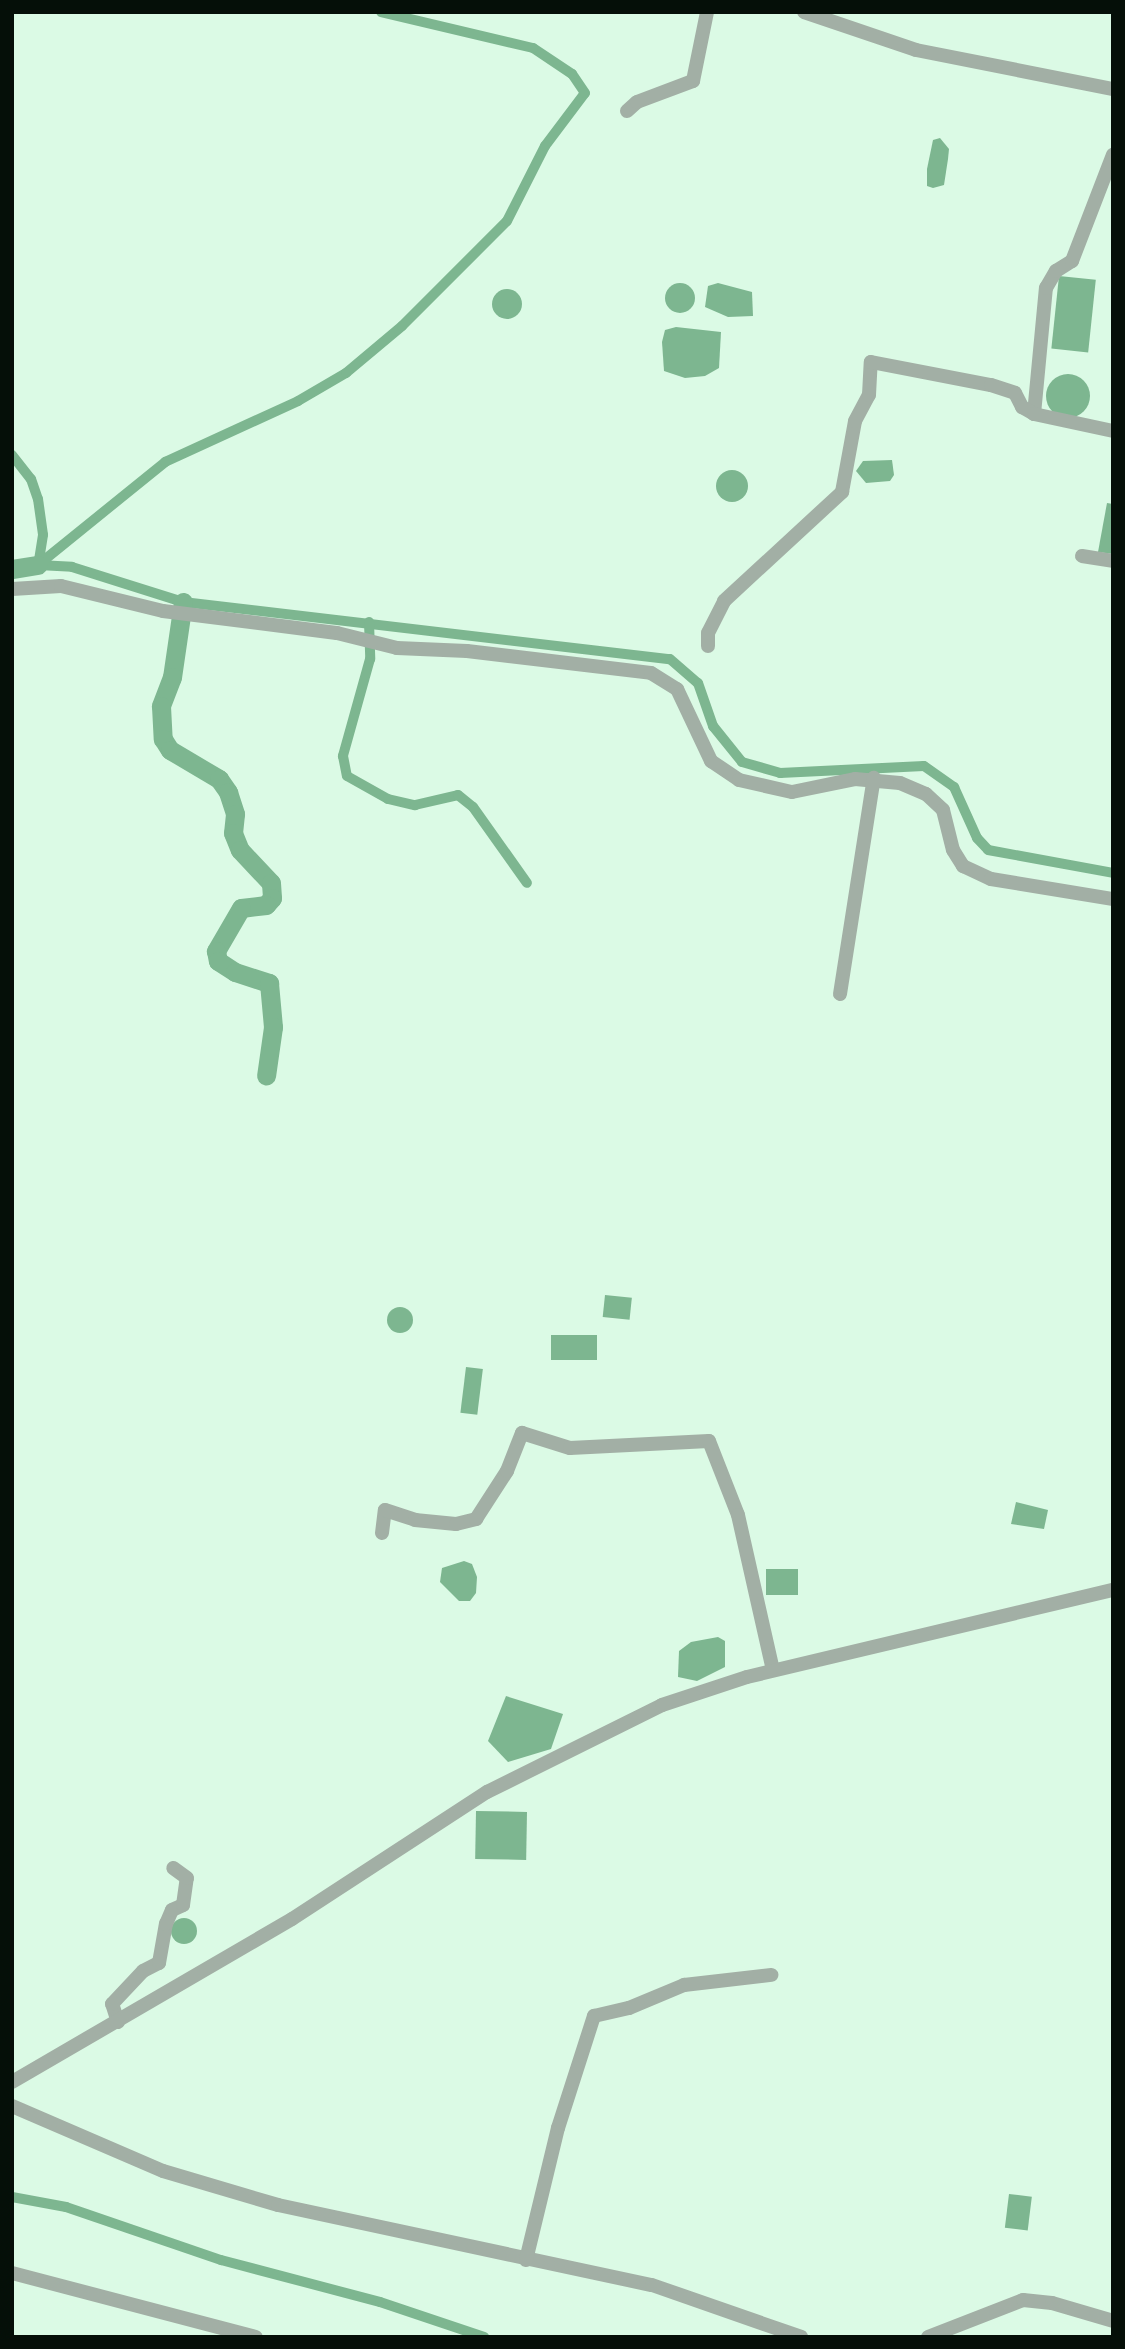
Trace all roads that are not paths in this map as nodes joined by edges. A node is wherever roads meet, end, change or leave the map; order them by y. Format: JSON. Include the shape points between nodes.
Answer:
{"nodes":[{"id":1,"x":707,"y":12,"type":"edge"},
{"id":2,"x":804,"y":12,"type":"edge"},
{"id":3,"x":1113,"y":89,"type":"edge"},
{"id":4,"x":627,"y":110,"type":"dead end"},
{"id":5,"x":1113,"y":155,"type":"edge"},
{"id":6,"x":1034,"y":414,"type":"junction"},
{"id":7,"x":1113,"y":431,"type":"edge"},
{"id":8,"x":1082,"y":556,"type":"dead end"},
{"id":9,"x":1113,"y":561,"type":"edge"},
{"id":10,"x":12,"y":589,"type":"edge"},
{"id":11,"x":708,"y":646,"type":"dead end"},
{"id":12,"x":874,"y":778,"type":"junction"},
{"id":13,"x":1113,"y":899,"type":"edge"},
{"id":14,"x":840,"y":994,"type":"dead end"},
{"id":15,"x":382,"y":1533,"type":"dead end"},
{"id":16,"x":1113,"y":1590,"type":"edge"},
{"id":17,"x":773,"y":1670,"type":"junction"},
{"id":18,"x":173,"y":1868,"type":"dead end"},
{"id":19,"x":771,"y":1975,"type":"dead end"},
{"id":20,"x":118,"y":2022,"type":"junction"},
{"id":21,"x":12,"y":2082,"type":"edge"},
{"id":22,"x":12,"y":2106,"type":"edge"},
{"id":23,"x":526,"y":2260,"type":"junction"},
{"id":24,"x":12,"y":2273,"type":"edge"},
{"id":25,"x":1113,"y":2321,"type":"edge"},
{"id":26,"x":256,"y":2337,"type":"edge"},
{"id":27,"x":801,"y":2337,"type":"edge"},
{"id":28,"x":928,"y":2337,"type":"edge"}],
"edges":[{"from":1,"to":4,"type":"street","via":[[693,81]]},
{"from":2,"to":3,"type":"street","via":[[916,50]]},
{"from":5,"to":6,"type":"street","via":[[1072,261],[1056,271],[1046,288]]},
{"from":6,"to":7,"type":"street"},
{"from":6,"to":11,"type":"street","via":[[1022,407],[1015,393],[991,385],[871,362],[869,395],[855,421],[842,492],[724,601],[708,633]]},
{"from":8,"to":9,"type":"street"},
{"from":10,"to":12,"type":"street","via":[[61,586],[163,611],[397,648],[467,651],[651,673],[677,689],[711,761],[739,780],[792,792]]},
{"from":12,"to":13,"type":"street","via":[[901,783],[936,802],[964,866],[991,879]]},
{"from":12,"to":14,"type":"street"},
{"from":15,"to":17,"type":"street","via":[[385,1510],[415,1520],[456,1524],[476,1519],[507,1471],[522,1433],[570,1448],[709,1441],[738,1515]]},
{"from":16,"to":17,"type":"street"},
{"from":17,"to":20,"type":"street","via":[[662,1705],[487,1792],[292,1919]]},
{"from":18,"to":20,"type":"street","via":[[187,1878],[183,1905],[172,1910],[166,1924],[159,1963],[142,1971],[112,2004]]},
{"from":19,"to":23,"type":"street","via":[[684,1985],[629,2008],[594,2016],[558,2128]]},
{"from":20,"to":21,"type":"street"},
{"from":22,"to":23,"type":"street","via":[[163,2172],[278,2205]]},
{"from":23,"to":27,"type":"street","via":[[652,2285]]},
{"from":24,"to":26,"type":"street"},
{"from":25,"to":28,"type":"street","via":[[1052,2303],[1023,2301]]}]}
